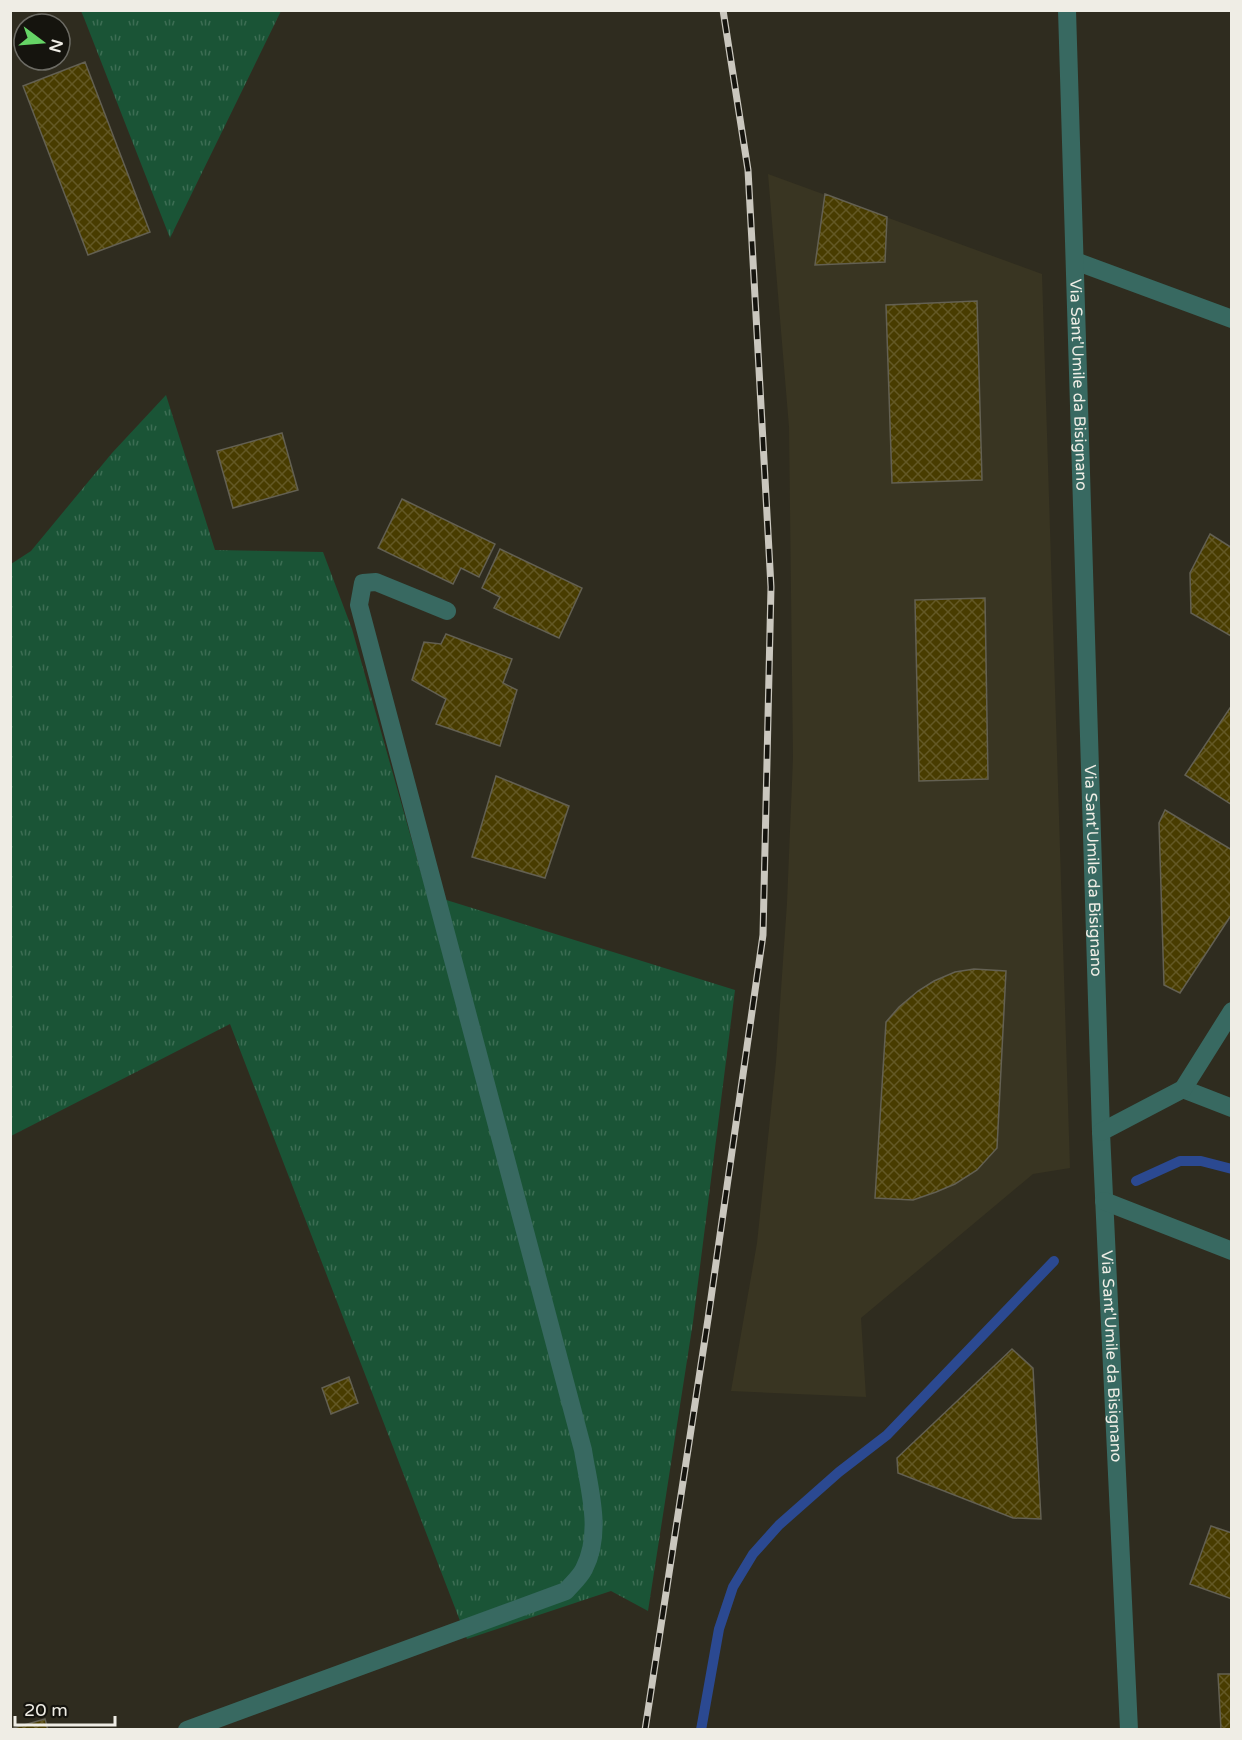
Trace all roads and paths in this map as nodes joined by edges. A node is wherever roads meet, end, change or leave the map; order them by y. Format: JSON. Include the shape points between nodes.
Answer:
{"nodes":[{"id":1,"x":1067,"y":10,"type":"edge"},
{"id":2,"x":1075,"y":261,"type":"junction"},
{"id":3,"x":1232,"y":319,"type":"edge"},
{"id":4,"x":447,"y":611,"type":"dead end"},
{"id":5,"x":1232,"y":1011,"type":"edge"},
{"id":6,"x":1183,"y":1089,"type":"junction"},
{"id":7,"x":1232,"y":1108,"type":"edge"},
{"id":8,"x":1101,"y":1132,"type":"junction"},
{"id":9,"x":1104,"y":1201,"type":"junction"},
{"id":10,"x":1232,"y":1251,"type":"edge"},
{"id":11,"x":187,"y":1730,"type":"edge"},
{"id":12,"x":1129,"y":1730,"type":"edge"}],
"edges":[{"from":1,"to":2,"type":"street","name":"Via Sant'Umile da Bisignano"},
{"from":2,"to":3,"type":"street"},
{"from":2,"to":8,"type":"street","name":"Via Sant'Umile da Bisignano"},
{"from":4,"to":11,"type":"street","via":[[376,582],[363,583],[359,605],[583,1450],[594,1516],[593,1547],[583,1571],[566,1591]]},
{"from":5,"to":6,"type":"street"},
{"from":6,"to":7,"type":"street"},
{"from":6,"to":8,"type":"street"},
{"from":8,"to":9,"type":"street","name":"Via Sant'Umile da Bisignano"},
{"from":9,"to":10,"type":"street"},
{"from":9,"to":12,"type":"street","name":"Via Sant'Umile da Bisignano"}]}
